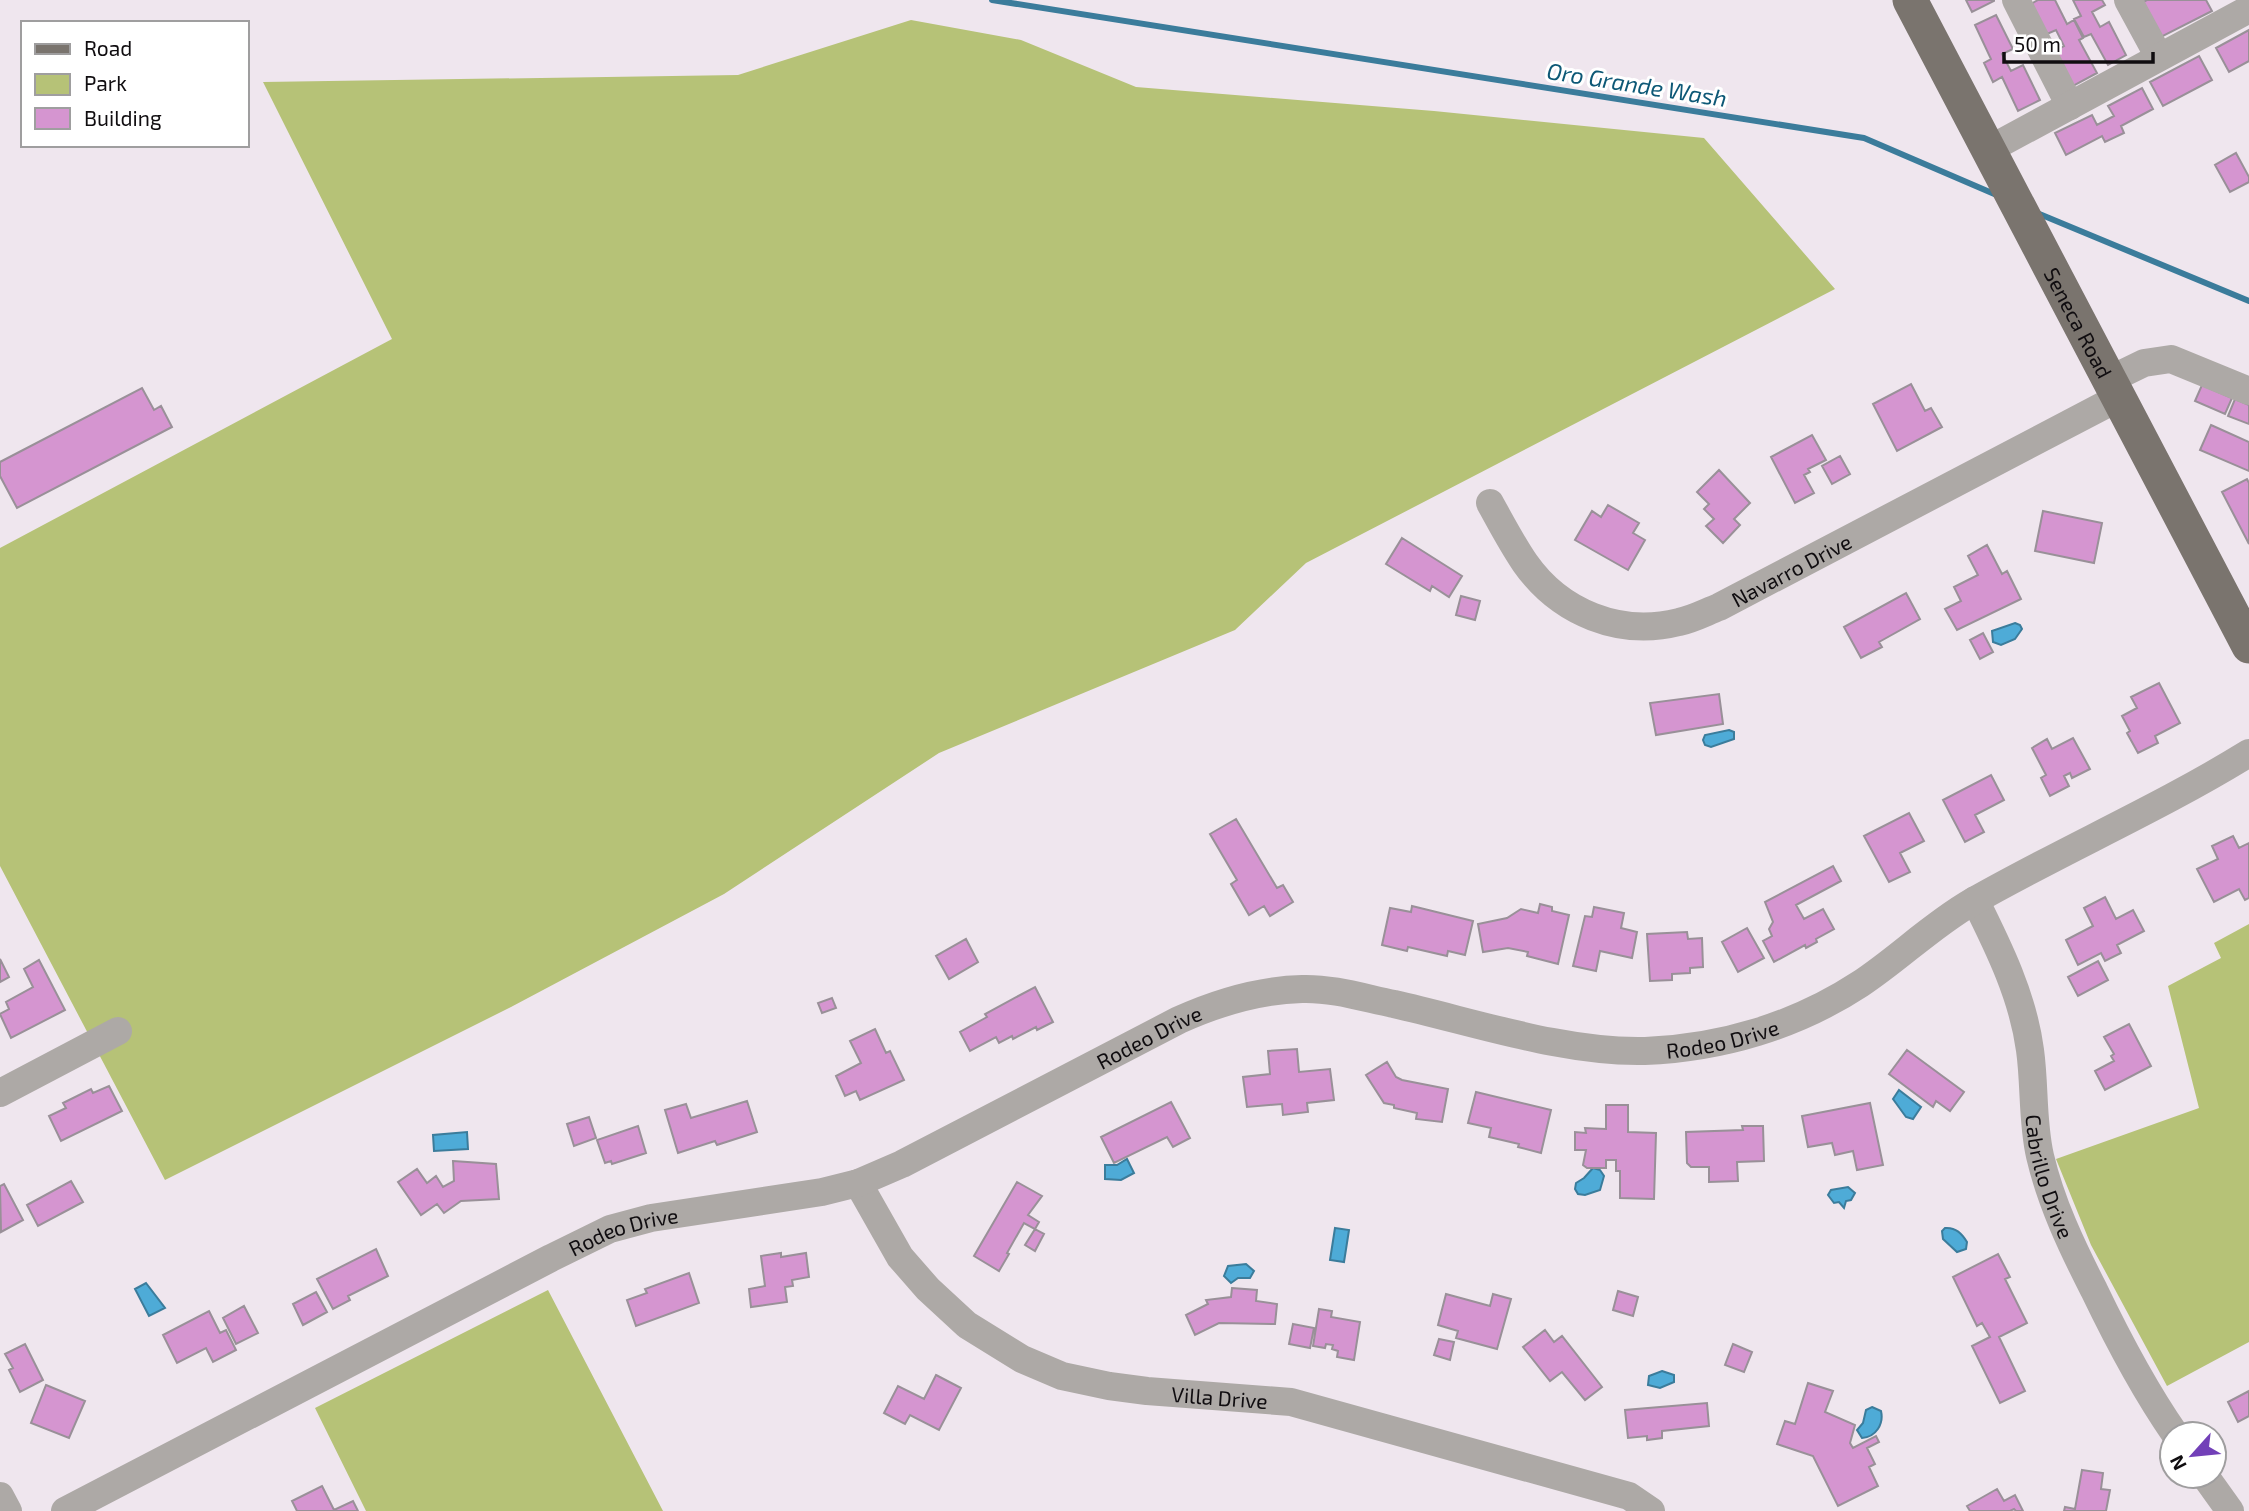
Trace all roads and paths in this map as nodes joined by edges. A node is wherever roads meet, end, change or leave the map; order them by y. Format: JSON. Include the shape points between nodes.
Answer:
{"nodes":[{"id":1,"x":1910,"y":0,"type":"edge"},
{"id":2,"x":2016,"y":0,"type":"edge"},
{"id":3,"x":2129,"y":0,"type":"edge"},
{"id":4,"x":2236,"y":9,"type":"edge"},
{"id":5,"x":2159,"y":57,"type":"junction"},
{"id":6,"x":2070,"y":106,"type":"junction"},
{"id":7,"x":1989,"y":153,"type":"junction"},
{"id":8,"x":2113,"y":389,"type":"junction"},
{"id":9,"x":2249,"y":391,"type":"edge"},
{"id":10,"x":1490,"y":503,"type":"dead end"},
{"id":11,"x":2249,"y":646,"type":"edge"},
{"id":12,"x":2249,"y":753,"type":"edge"},
{"id":13,"x":1975,"y":900,"type":"junction"},
{"id":14,"x":118,"y":1031,"type":"dead end"},
{"id":15,"x":0,"y":1093,"type":"edge"},
{"id":16,"x":858,"y":1183,"type":"junction"},
{"id":17,"x":2166,"y":1420,"type":"edge"},
{"id":18,"x":2215,"y":1490,"type":"edge"},
{"id":19,"x":0,"y":1496,"type":"edge"},
{"id":20,"x":8,"y":1511,"type":"edge"},
{"id":21,"x":65,"y":1511,"type":"edge"},
{"id":22,"x":1651,"y":1511,"type":"edge"},
{"id":23,"x":2230,"y":1511,"type":"edge"}],
"edges":[{"from":1,"to":7,"type":"main road","name":"Seneca Road"},
{"from":2,"to":6,"type":"street"},
{"from":3,"to":5,"type":"street"},
{"from":4,"to":5,"type":"street"},
{"from":5,"to":6,"type":"street"},
{"from":6,"to":7,"type":"street"},
{"from":7,"to":8,"type":"main road","name":"Seneca Road"},
{"from":8,"to":9,"type":"street","name":"Navarro Drive","via":[[2144,363],[2171,359]]},
{"from":8,"to":10,"type":"street","name":"Navarro Drive","via":[[1720,607],[1679,622],[1640,628],[1581,614],[1550,591],[1526,564]]},
{"from":8,"to":11,"type":"main road","name":"Seneca Road"},
{"from":12,"to":13,"type":"street","name":"Rodeo Drive"},
{"from":13,"to":16,"type":"street","name":"Rodeo Drive","via":[[1821,1007],[1745,1036],[1695,1046],[1644,1051],[1592,1048],[1348,994],[1305,989],[1258,993],[1179,1020]]},
{"from":13,"to":17,"type":"street","name":"Cabrillo Drive","via":[[2021,1007],[2030,1051],[2034,1122],[2052,1197],[2130,1363]]},
{"from":14,"to":15,"type":"street"},
{"from":16,"to":21,"type":"street","name":"Rodeo Drive","via":[[658,1216],[610,1229]]},
{"from":16,"to":22,"type":"street","name":"Villa Drive","via":[[900,1257],[928,1289],[967,1325],[1022,1359],[1062,1376],[1134,1389],[1291,1402],[1629,1496]]},
{"from":18,"to":23,"type":"street"},
{"from":19,"to":20,"type":"street"}]}
